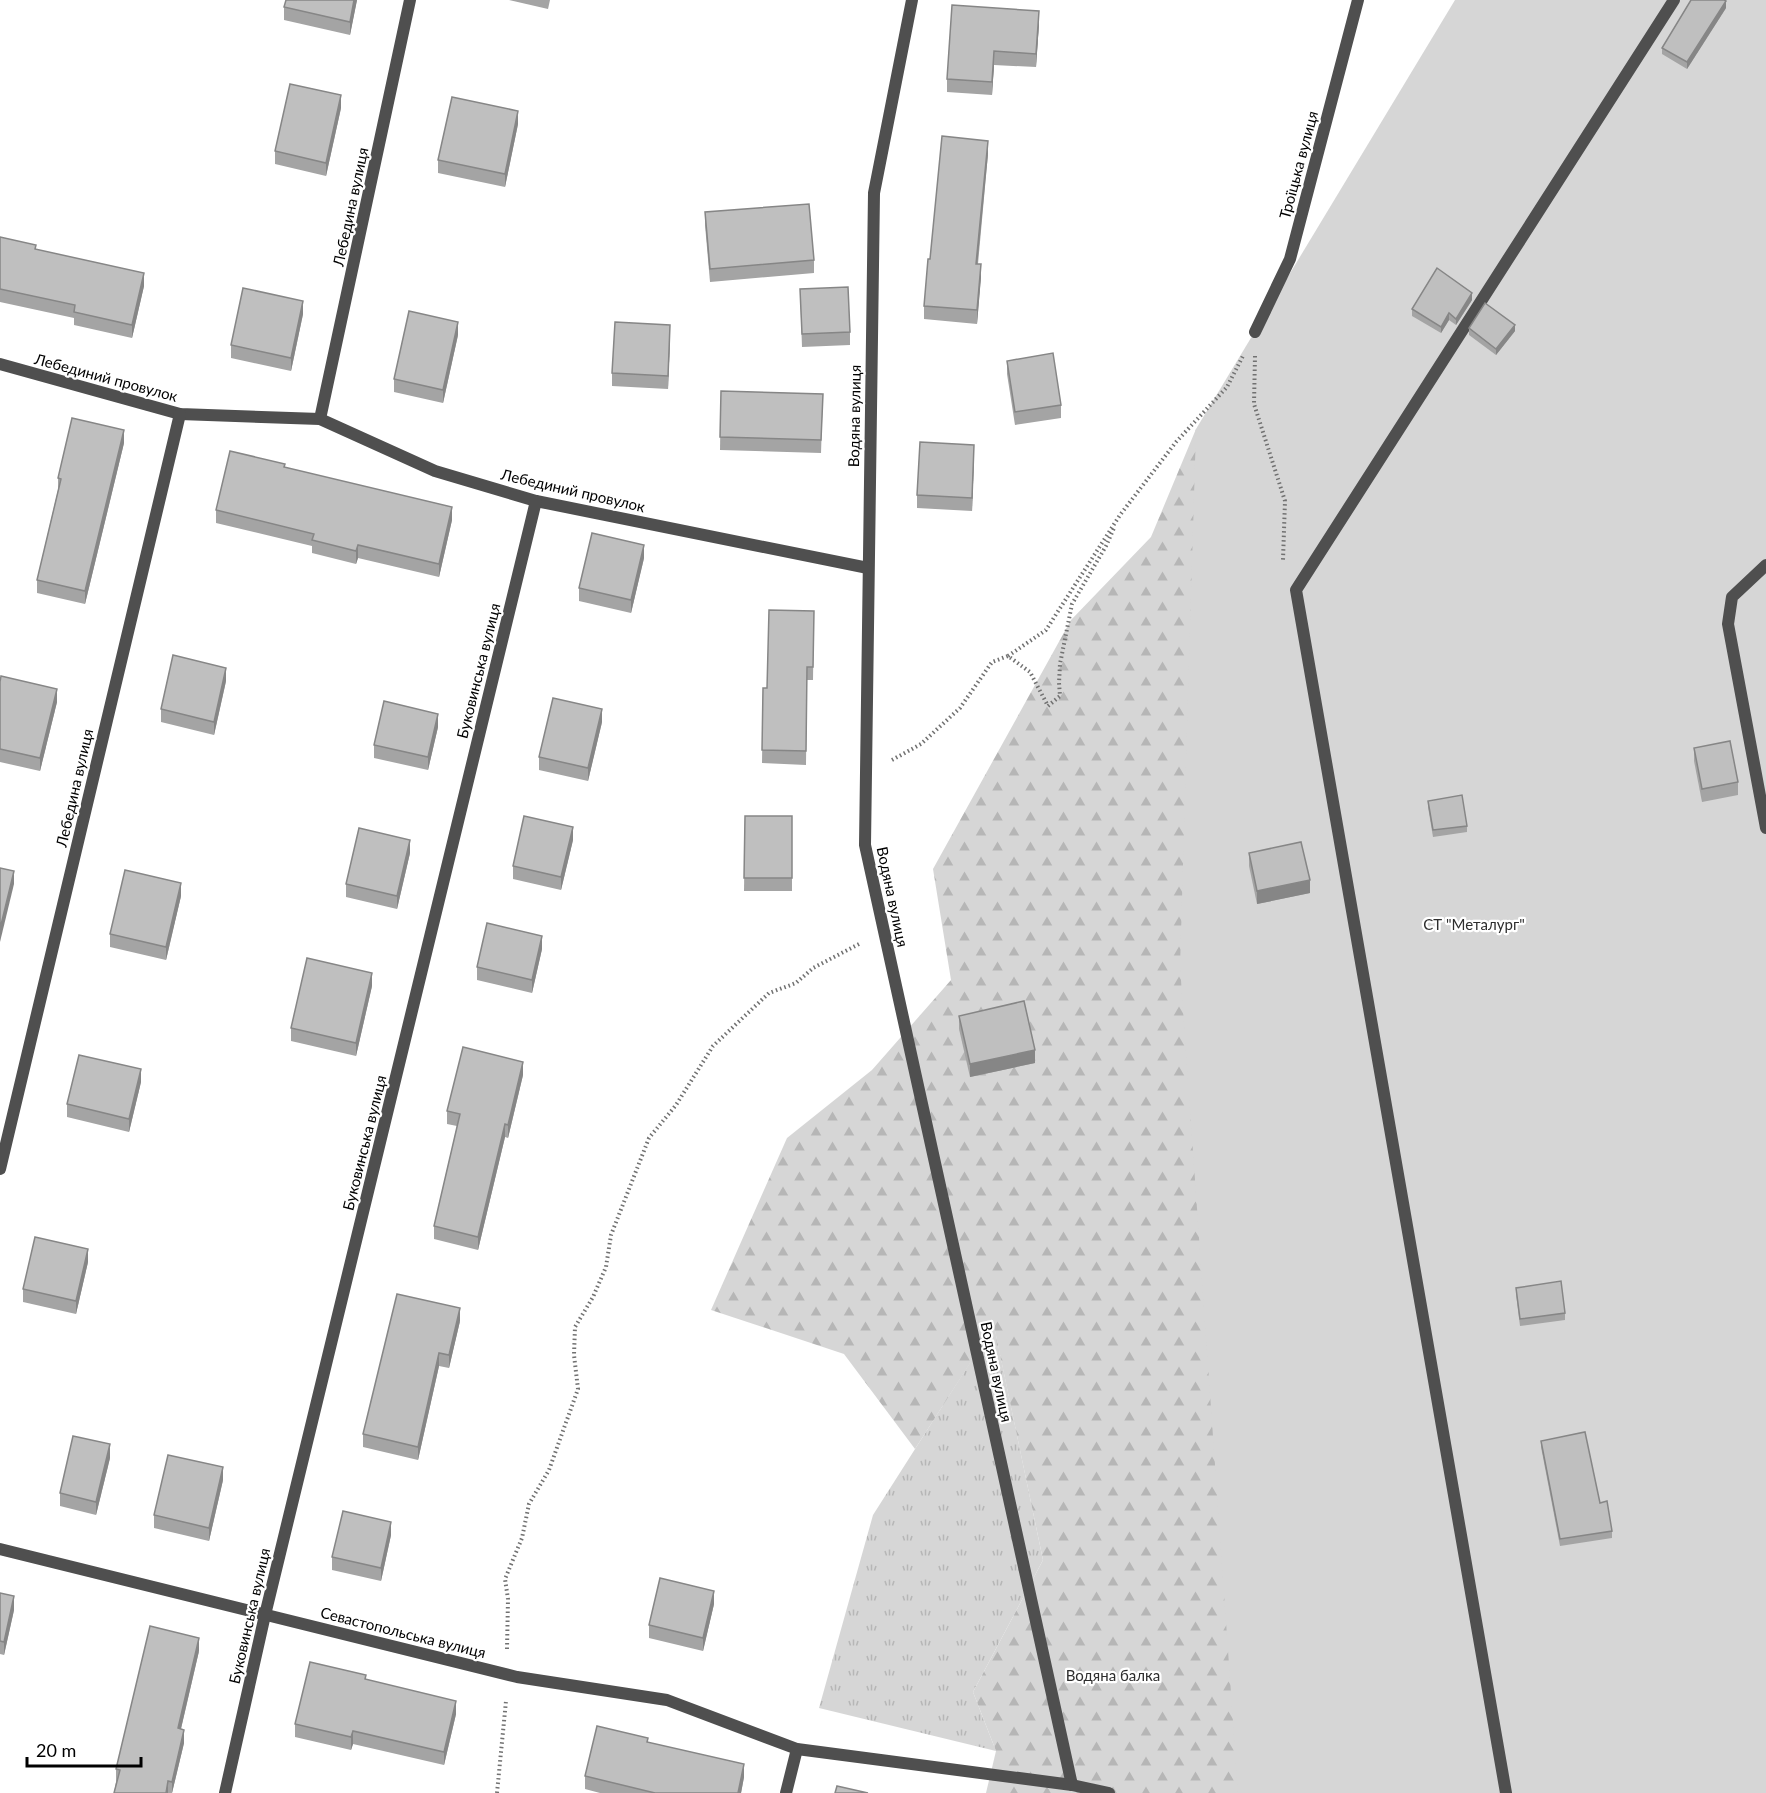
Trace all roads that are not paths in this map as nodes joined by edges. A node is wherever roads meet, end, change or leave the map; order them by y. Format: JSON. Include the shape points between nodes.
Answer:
{"nodes":[{"id":1,"x":410,"y":0,"type":"edge"},
{"id":2,"x":912,"y":0,"type":"edge"},
{"id":3,"x":1358,"y":0,"type":"edge"},
{"id":4,"x":1674,"y":0,"type":"edge"},
{"id":5,"x":1255,"y":332,"type":"road end"},
{"id":6,"x":0,"y":364,"type":"edge"},
{"id":7,"x":180,"y":414,"type":"junction"},
{"id":8,"x":320,"y":419,"type":"junction"},
{"id":9,"x":536,"y":501,"type":"junction"},
{"id":10,"x":1766,"y":565,"type":"edge"},
{"id":11,"x":868,"y":568,"type":"junction"},
{"id":12,"x":1766,"y":828,"type":"edge"},
{"id":13,"x":0,"y":1169,"type":"edge"},
{"id":14,"x":0,"y":1549,"type":"edge"},
{"id":15,"x":266,"y":1615,"type":"junction"},
{"id":16,"x":796,"y":1749,"type":"junction"},
{"id":17,"x":1072,"y":1785,"type":"junction"},
{"id":18,"x":225,"y":1793,"type":"edge"},
{"id":19,"x":786,"y":1793,"type":"edge"},
{"id":20,"x":1109,"y":1793,"type":"edge"},
{"id":21,"x":1506,"y":1793,"type":"edge"}],
"edges":[{"from":1,"to":8,"type":"street","name":"Лебедина вулиця"},
{"from":2,"to":11,"type":"street","name":"Водяна вулиця","via":[[874,193]]},
{"from":3,"to":5,"type":"street","name":"Троїцька вулиця","via":[[1290,259]]},
{"from":4,"to":21,"type":"street","via":[[1296,590]]},
{"from":6,"to":7,"type":"street","name":"Лебединий провулок"},
{"from":7,"to":8,"type":"street","name":"Лебединий провулок"},
{"from":7,"to":13,"type":"street","name":"Лебедина вулиця"},
{"from":8,"to":9,"type":"street","name":"Лебединий провулок","via":[[435,471]]},
{"from":9,"to":11,"type":"street","name":"Лебединий провулок"},
{"from":9,"to":15,"type":"street","name":"Буковинська вулиця"},
{"from":10,"to":12,"type":"street","via":[[1732,597],[1728,624]]},
{"from":11,"to":17,"type":"street","name":"Водяна вулиця","via":[[865,845]]},
{"from":14,"to":15,"type":"street","name":"Севастопольська вулиця"},
{"from":15,"to":16,"type":"street","name":"Севастопольська вулиця","via":[[507,1674],[667,1700]]},
{"from":15,"to":18,"type":"street","name":"Буковинська вулиця"},
{"from":16,"to":17,"type":"street","name":"Севастопольська вулиця"},
{"from":16,"to":19,"type":"street"},
{"from":17,"to":20,"type":"street","name":"Севастопольська вулиця"}]}
